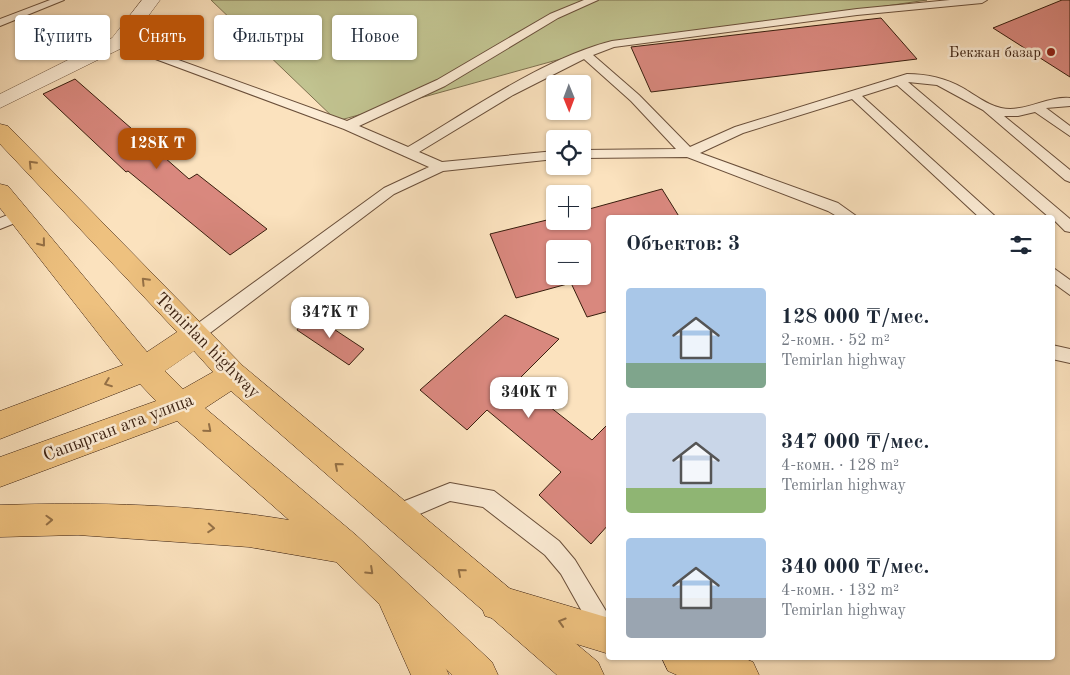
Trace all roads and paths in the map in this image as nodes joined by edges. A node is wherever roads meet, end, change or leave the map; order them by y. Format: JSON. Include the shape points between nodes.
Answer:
{"nodes":[{"id":1,"x":59,"y":0,"type":"edge"},
{"id":2,"x":151,"y":0,"type":"edge"},
{"id":3,"x":593,"y":0,"type":"edge"},
{"id":4,"x":982,"y":0,"type":"edge"},
{"id":5,"x":0,"y":23,"type":"edge"},
{"id":6,"x":119,"y":42,"type":"junction"},
{"id":7,"x":584,"y":53,"type":"junction"},
{"id":8,"x":899,"y":80,"type":"junction"},
{"id":9,"x":853,"y":94,"type":"junction"},
{"id":10,"x":0,"y":102,"type":"edge"},
{"id":11,"x":1070,"y":102,"type":"edge"},
{"id":12,"x":1038,"y":108,"type":"junction"},
{"id":13,"x":987,"y":109,"type":"junction"},
{"id":14,"x":348,"y":126,"type":"junction"},
{"id":15,"x":0,"y":131,"type":"edge"},
{"id":16,"x":1070,"y":132,"type":"edge"},
{"id":17,"x":410,"y":152,"type":"junction"},
{"id":18,"x":688,"y":153,"type":"junction"},
{"id":19,"x":591,"y":154,"type":"edge"},
{"id":20,"x":546,"y":156,"type":"edge"},
{"id":21,"x":441,"y":167,"type":"junction"},
{"id":22,"x":1070,"y":177,"type":"edge"},
{"id":23,"x":0,"y":192,"type":"edge"},
{"id":24,"x":847,"y":215,"type":"edge"},
{"id":25,"x":987,"y":215,"type":"edge"},
{"id":26,"x":10,"y":220,"type":"edge"},
{"id":27,"x":1070,"y":227,"type":"edge"},
{"id":28,"x":1055,"y":276,"type":"edge"},
{"id":29,"x":1070,"y":289,"type":"edge"},
{"id":30,"x":196,"y":334,"type":"junction"},
{"id":31,"x":1055,"y":353,"type":"edge"},
{"id":32,"x":1070,"y":356,"type":"edge"},
{"id":33,"x":144,"y":370,"type":"junction"},
{"id":34,"x":233,"y":375,"type":"junction"},
{"id":35,"x":181,"y":406,"type":"junction"},
{"id":36,"x":0,"y":425,"type":"edge"},
{"id":37,"x":0,"y":472,"type":"edge"},
{"id":38,"x":394,"y":514,"type":"junction"},
{"id":39,"x":0,"y":521,"type":"edge"},
{"id":40,"x":344,"y":547,"type":"junction"},
{"id":41,"x":392,"y":592,"type":"junction"},
{"id":42,"x":498,"y":604,"type":"junction"},
{"id":43,"x":606,"y":631,"type":"edge"},
{"id":44,"x":606,"y":635,"type":"edge"},
{"id":45,"x":688,"y":660,"type":"edge"},
{"id":46,"x":430,"y":675,"type":"edge"},
{"id":47,"x":479,"y":675,"type":"edge"},
{"id":48,"x":585,"y":675,"type":"edge"},
{"id":49,"x":740,"y":675,"type":"edge"}],
"edges":[{"from":1,"to":5,"type":"lane"},
{"from":2,"to":6,"type":"street"},
{"from":3,"to":14,"type":"lane","via":[[554,16],[441,83]]},
{"from":4,"to":7,"type":"lane","via":[[857,12],[612,44]]},
{"from":6,"to":10,"type":"street"},
{"from":6,"to":14,"type":"lane"},
{"from":7,"to":17,"type":"lane","via":[[522,85]]},
{"from":7,"to":18,"type":"lane","via":[[635,98]]},
{"from":8,"to":9,"type":"lane"},
{"from":8,"to":13,"type":"lane","via":[[924,78],[942,82]]},
{"from":8,"to":27,"type":"lane"},
{"from":9,"to":18,"type":"lane","via":[[739,130]]},
{"from":9,"to":25,"type":"lane"},
{"from":11,"to":12,"type":"lane","via":[[1063,100]]},
{"from":12,"to":13,"type":"lane","via":[[1010,113]]},
{"from":12,"to":16,"type":"lane"},
{"from":13,"to":22,"type":"lane"},
{"from":14,"to":17,"type":"lane"},
{"from":30,"to":15,"type":"main road","name":"Temirlan highway","one_way":true},
{"from":17,"to":21,"type":"lane"},
{"from":18,"to":19,"type":"lane"},
{"from":18,"to":24,"type":"lane"},
{"from":20,"to":21,"type":"lane"},
{"from":21,"to":30,"type":"lane","via":[[389,191]]},
{"from":23,"to":26,"type":"main road"},
{"from":26,"to":33,"type":"main road","one_way":true},
{"from":28,"to":29,"type":"lane"},
{"from":30,"to":33,"type":"main road"},
{"from":30,"to":34,"type":"main road","name":"Temirlan highway"},
{"from":31,"to":32,"type":"lane"},
{"from":33,"to":35,"type":"main road"},
{"from":33,"to":36,"type":"main road","one_way":true},
{"from":34,"to":35,"type":"main road","name":"Сапырган ата улица"},
{"from":38,"to":34,"type":"main road","name":"Temirlan highway","one_way":true},
{"from":35,"to":37,"type":"main road","name":"Сапырган ата улица"},
{"from":35,"to":40,"type":"main road","one_way":true},
{"from":42,"to":38,"type":"main road","name":"Temirlan highway","one_way":true},
{"from":38,"to":43,"type":"lane","via":[[450,492],[487,498],[552,548],[568,566]]},
{"from":39,"to":40,"type":"main road","one_way":true,"via":[[78,519],[239,530]]},
{"from":40,"to":41,"type":"main road","one_way":true},
{"from":41,"to":46,"type":"main road"},
{"from":41,"to":47,"type":"main road"},
{"from":44,"to":42,"type":"main road","one_way":true},
{"from":42,"to":48,"type":"main road","name":"Temirlan highway"},
{"from":45,"to":49,"type":"main road"}]}
